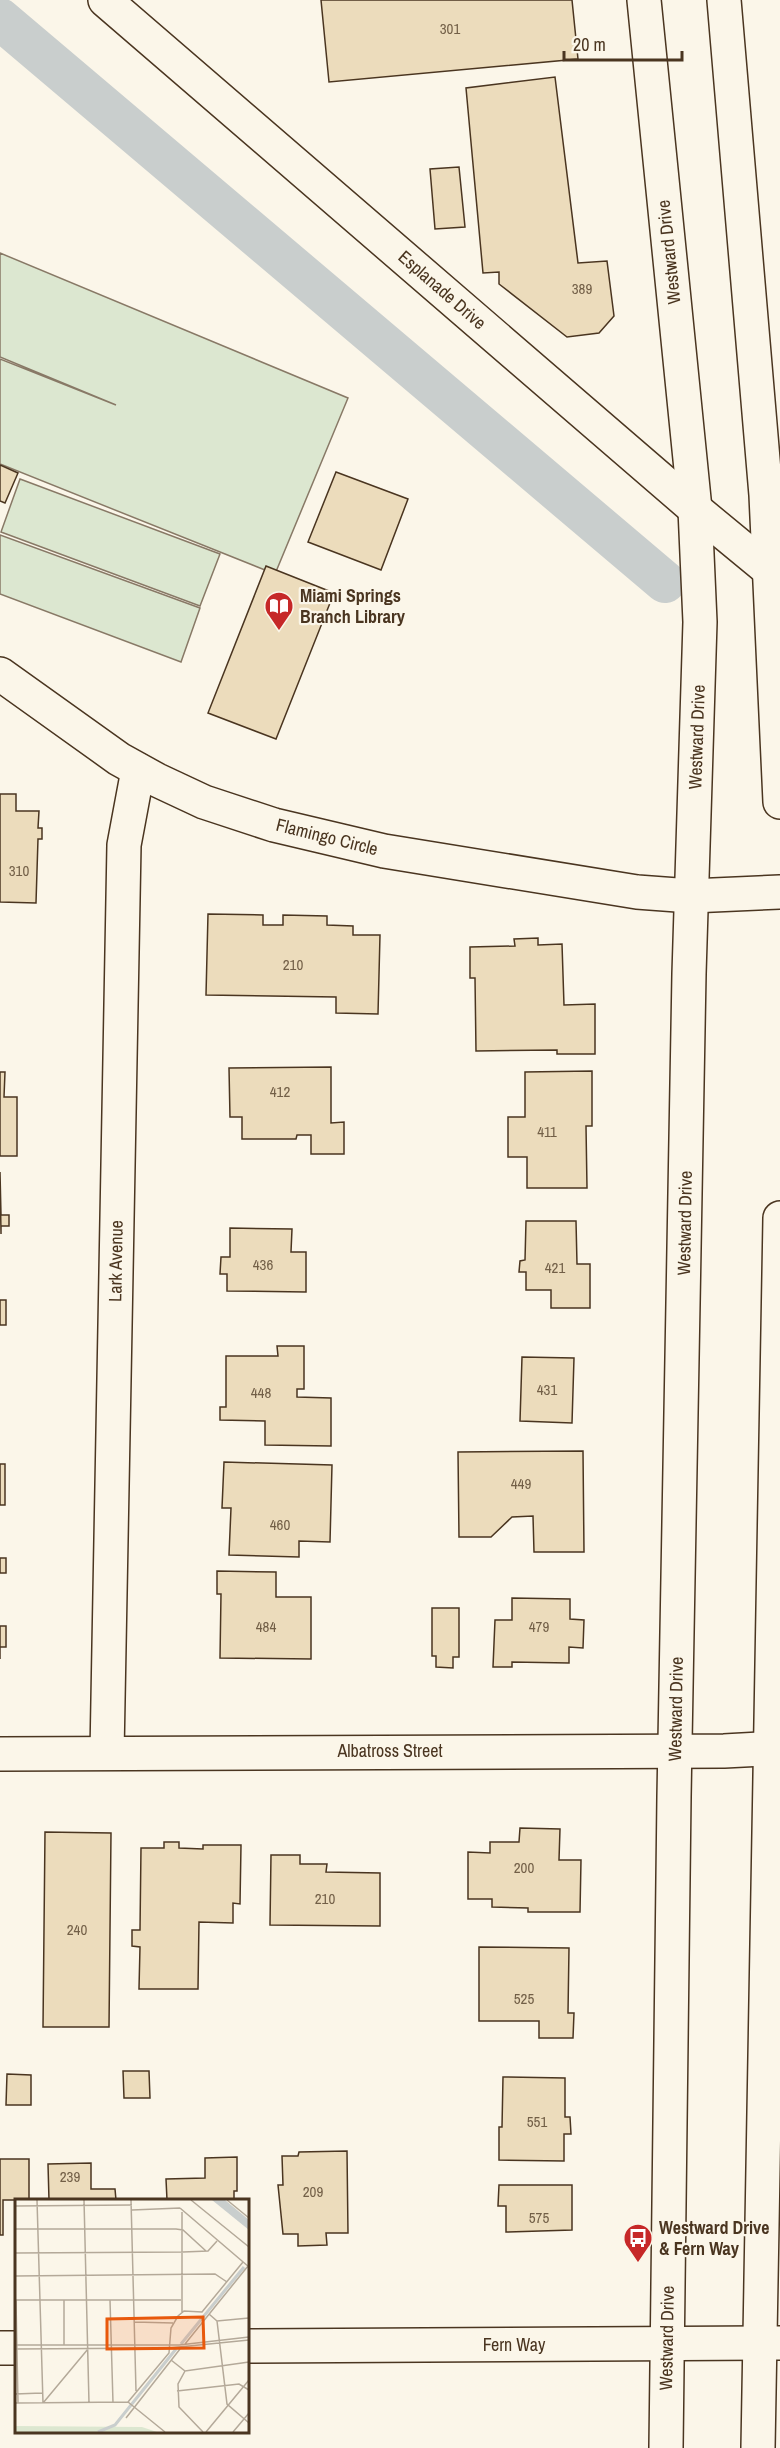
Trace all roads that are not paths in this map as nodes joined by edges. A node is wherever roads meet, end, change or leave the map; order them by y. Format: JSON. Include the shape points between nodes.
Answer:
{"nodes":[{"id":1,"x":105,"y":0,"type":"edge"},
{"id":2,"x":644,"y":0,"type":"edge"},
{"id":3,"x":724,"y":0,"type":"edge"},
{"id":4,"x":695,"y":509,"type":"junction"},
{"id":5,"x":775,"y":576,"type":"edge"},
{"id":6,"x":0,"y":674,"type":"edge"},
{"id":7,"x":138,"y":770,"type":"junction"},
{"id":8,"x":780,"y":802,"type":"edge"},
{"id":9,"x":780,"y":892,"type":"edge"},
{"id":10,"x":691,"y":896,"type":"junction"},
{"id":11,"x":780,"y":1218,"type":"edge"},
{"id":12,"x":775,"y":1748,"type":"edge"},
{"id":13,"x":675,"y":1751,"type":"junction"},
{"id":14,"x":0,"y":1754,"type":"edge"},
{"id":15,"x":106,"y":1754,"type":"junction"},
{"id":16,"x":667,"y":2343,"type":"junction"},
{"id":17,"x":770,"y":2343,"type":"edge"},
{"id":18,"x":249,"y":2346,"type":"edge"},
{"id":19,"x":666,"y":2448,"type":"edge"},
{"id":20,"x":758,"y":2448,"type":"edge"}],
"edges":[{"from":1,"to":4,"type":"street","name":"Esplanade Drive"},
{"from":2,"to":4,"type":"street","name":"Westward Drive"},
{"from":3,"to":5,"type":"street"},
{"from":4,"to":5,"type":"street","name":"Esplanade Drive"},
{"from":4,"to":10,"type":"street","name":"Westward Drive","via":[[700,622]]},
{"from":5,"to":8,"type":"street"},
{"from":6,"to":7,"type":"street","name":"Flamingo Circle"},
{"from":7,"to":10,"type":"street","name":"Flamingo Circle","via":[[204,802],[329,839],[637,892]]},
{"from":7,"to":15,"type":"street","name":"Lark Avenue","via":[[124,845]]},
{"from":9,"to":10,"type":"street","name":"Flamingo Circle"},
{"from":10,"to":13,"type":"street","name":"Westward Drive"},
{"from":11,"to":12,"type":"street"},
{"from":12,"to":13,"type":"street","name":"Albatross Street"},
{"from":12,"to":17,"type":"street"},
{"from":13,"to":15,"type":"street","name":"Albatross Street"},
{"from":13,"to":16,"type":"street","name":"Westward Drive"},
{"from":14,"to":15,"type":"street","name":"Albatross Street"},
{"from":16,"to":17,"type":"street","name":"Fern Way"},
{"from":16,"to":18,"type":"street","name":"Fern Way"},
{"from":16,"to":19,"type":"street","name":"Westward Drive"},
{"from":17,"to":20,"type":"street"}]}
